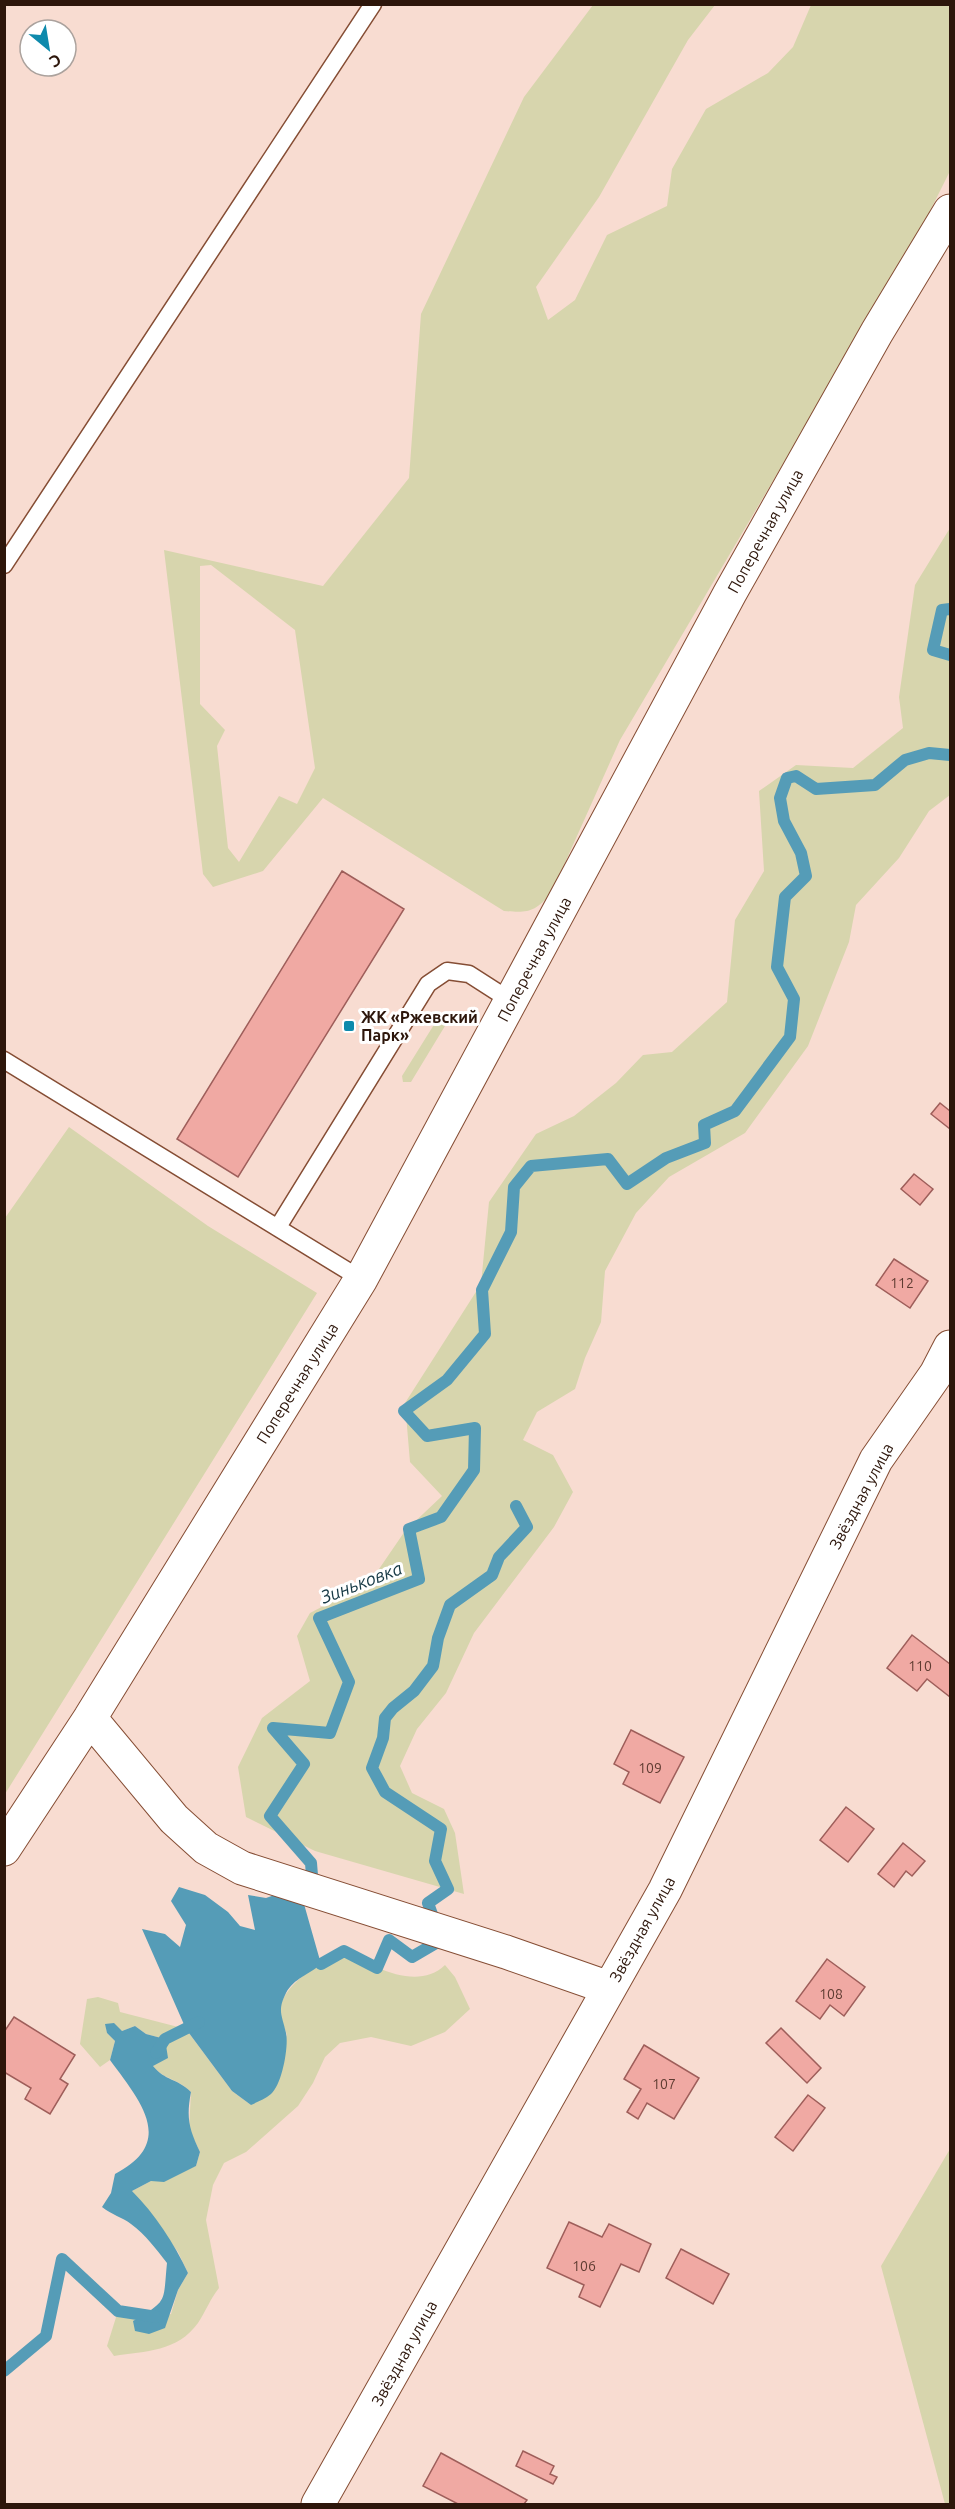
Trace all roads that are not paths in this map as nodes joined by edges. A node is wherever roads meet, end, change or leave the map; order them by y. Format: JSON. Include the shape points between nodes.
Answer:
{"nodes":[{"id":1,"x":373,"y":4,"type":"edge"},
{"id":2,"x":951,"y":211,"type":"edge"},
{"id":3,"x":4,"y":565,"type":"edge"},
{"id":4,"x":511,"y":1000,"type":"junction"},
{"id":5,"x":4,"y":1060,"type":"edge"},
{"id":6,"x":278,"y":1227,"type":"junction"},
{"id":7,"x":361,"y":1279,"type":"junction"},
{"id":8,"x":951,"y":1347,"type":"edge"},
{"id":9,"x":90,"y":1718,"type":"junction"},
{"id":10,"x":4,"y":1849,"type":"edge"},
{"id":11,"x":609,"y":1988,"type":"junction"},
{"id":12,"x":318,"y":2505,"type":"edge"}],
"edges":[{"from":1,"to":3,"type":"lane"},
{"from":2,"to":4,"type":"street","name":"Поперечная улица","via":[[877,332],[730,593]]},
{"from":4,"to":6,"type":"lane","via":[[469,974],[447,971],[428,984]]},
{"from":4,"to":7,"type":"street","name":"Поперечная улица"},
{"from":5,"to":6,"type":"lane"},
{"from":6,"to":7,"type":"lane"},
{"from":7,"to":9,"type":"street","name":"Поперечная улица"},
{"from":8,"to":11,"type":"street","name":"Звёздная улица","via":[[876,1460],[665,1890]]},
{"from":9,"to":10,"type":"street","name":"Поперечная улица"},
{"from":9,"to":11,"type":"street","via":[[174,1820],[206,1848],[242,1868]]},
{"from":11,"to":12,"type":"street","name":"Звёздная улица"}]}
